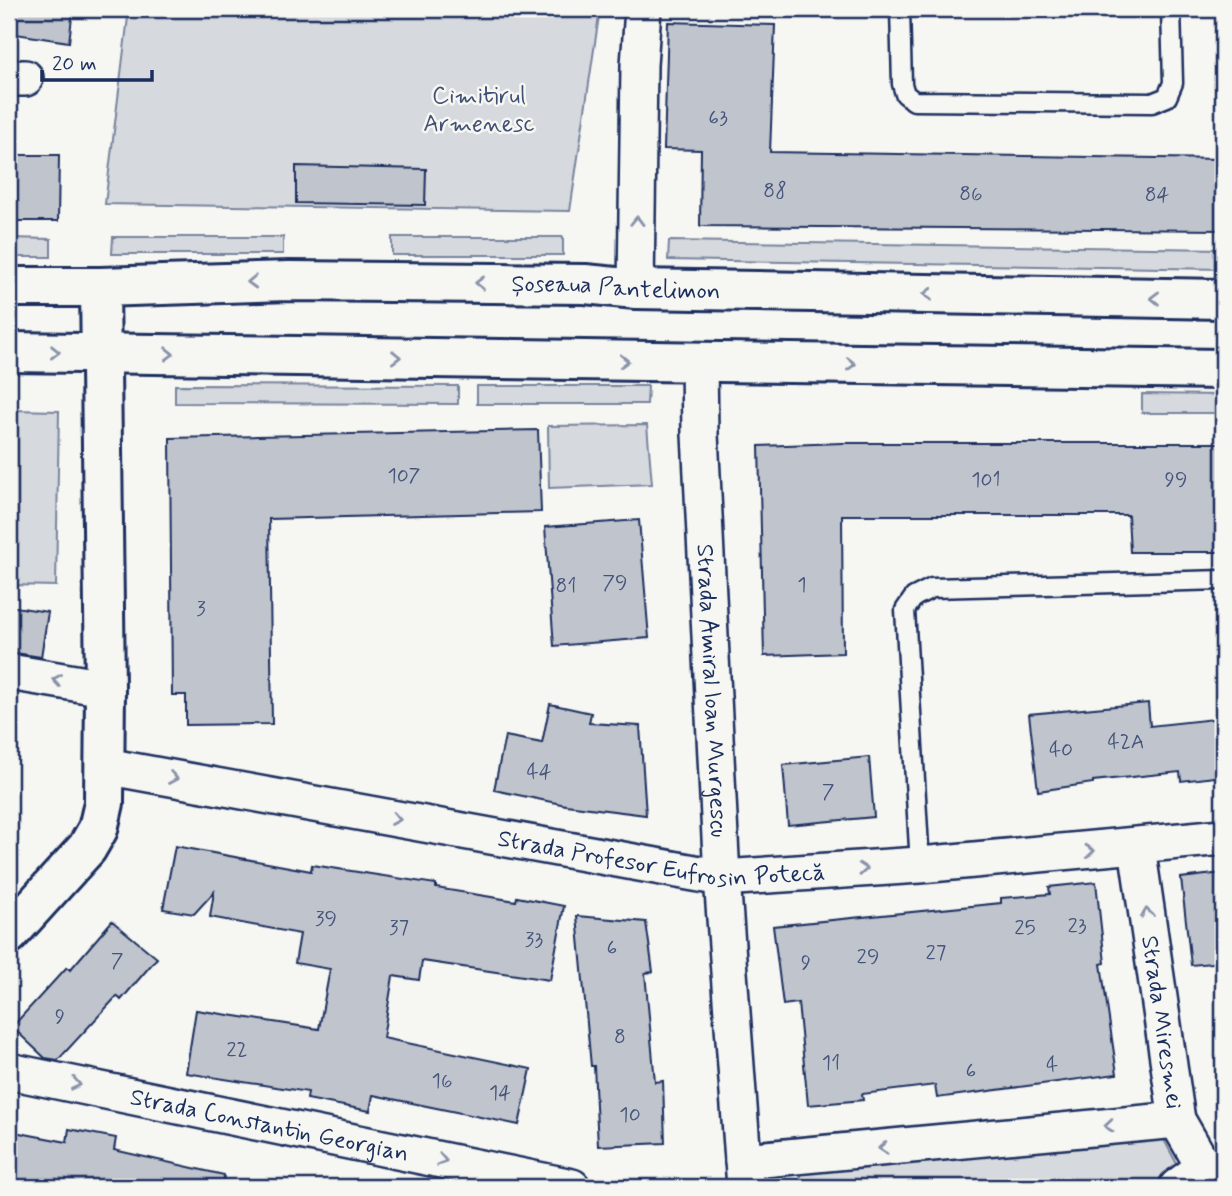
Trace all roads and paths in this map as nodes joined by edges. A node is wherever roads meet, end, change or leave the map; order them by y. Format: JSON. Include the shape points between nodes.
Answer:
{"nodes":[{"id":1,"x":643,"y":9,"type":"edge"},
{"id":2,"x":900,"y":9,"type":"edge"},
{"id":3,"x":1171,"y":9,"type":"edge"},
{"id":4,"x":9,"y":286,"type":"edge"},
{"id":5,"x":100,"y":287,"type":"junction"},
{"id":6,"x":636,"y":289,"type":"junction"},
{"id":7,"x":1223,"y":299,"type":"edge"},
{"id":8,"x":9,"y":352,"type":"edge"},
{"id":9,"x":101,"y":353,"type":"junction"},
{"id":10,"x":699,"y":362,"type":"junction"},
{"id":11,"x":1223,"y":369,"type":"edge"},
{"id":12,"x":1223,"y":580,"type":"edge"},
{"id":13,"x":9,"y":672,"type":"edge"},
{"id":14,"x":106,"y":688,"type":"junction"},
{"id":15,"x":105,"y":766,"type":"junction"},
{"id":16,"x":1223,"y":837,"type":"edge"},
{"id":17,"x":1137,"y":847,"type":"junction"},
{"id":18,"x":920,"y":865,"type":"junction"},
{"id":19,"x":722,"y":878,"type":"junction"},
{"id":20,"x":9,"y":934,"type":"edge"},
{"id":21,"x":9,"y":1070,"type":"edge"},
{"id":22,"x":1177,"y":1120,"type":"junction"},
{"id":23,"x":744,"y":1174,"type":"edge"},
{"id":24,"x":1212,"y":1177,"type":"edge"},
{"id":25,"x":572,"y":1187,"type":"edge"},
{"id":26,"x":1177,"y":1187,"type":"edge"}],
"edges":[{"from":6,"to":1,"type":"street","one_way":true},
{"from":2,"to":3,"type":"lane","via":[[902,84],[914,101],[1152,103],[1167,97],[1173,83]]},
{"from":4,"to":5,"type":"main road","name":"Șoseaua Pantelimon"},
{"from":6,"to":5,"type":"main road","name":"Șoseaua Pantelimon","one_way":true,"via":[[585,284],[289,281]]},
{"from":5,"to":9,"type":"main road"},
{"from":7,"to":6,"type":"main road","name":"Șoseaua Pantelimon","one_way":true},
{"from":8,"to":9,"type":"main road","one_way":true},
{"from":9,"to":10,"type":"main road","one_way":true},
{"from":9,"to":14,"type":"main road"},
{"from":10,"to":11,"type":"main road","one_way":true},
{"from":10,"to":19,"type":"street","name":"Strada Amiral Ioan Murgescu"},
{"from":12,"to":18,"type":"lane","via":[[932,588],[914,597],[905,610]]},
{"from":14,"to":13,"type":"street","one_way":true},
{"from":14,"to":15,"type":"main road"},
{"from":15,"to":19,"type":"street","name":"Strada Profesor Eufrosin Potecă","one_way":true},
{"from":15,"to":20,"type":"main road","via":[[104,803],[87,848]]},
{"from":16,"to":17,"type":"street","name":"Strada Profesor Eufrosin Potecă"},
{"from":18,"to":17,"type":"street","name":"Strada Profesor Eufrosin Potecă","one_way":true},
{"from":22,"to":17,"type":"street","name":"Strada Miresmei","one_way":true},
{"from":19,"to":18,"type":"street","name":"Strada Profesor Eufrosin Potecă","one_way":true},
{"from":19,"to":23,"type":"street","name":"Strada Amiral Ioan Murgescu"},
{"from":21,"to":25,"type":"street","name":"Strada Constantin Georgian","one_way":true},
{"from":22,"to":23,"type":"street","one_way":true},
{"from":22,"to":24,"type":"street","name":"Strada Miresmei"},
{"from":24,"to":26,"type":"street"}]}
